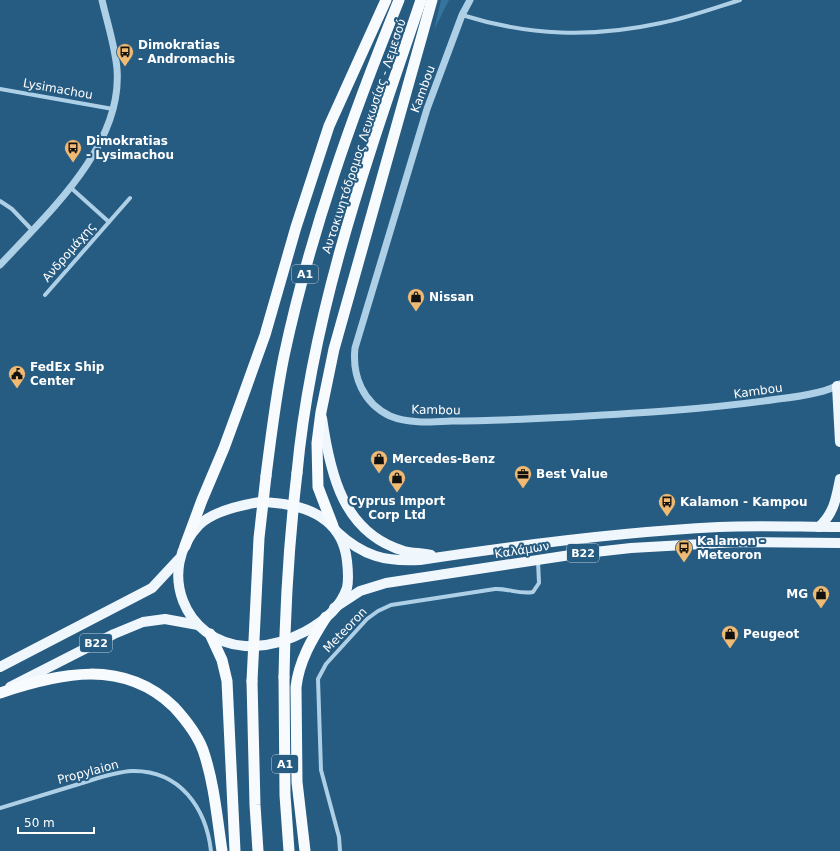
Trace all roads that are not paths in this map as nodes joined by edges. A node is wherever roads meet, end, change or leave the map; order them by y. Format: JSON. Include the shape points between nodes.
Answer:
{"nodes":[{"id":1,"x":102,"y":0,"type":"edge"},
{"id":2,"x":386,"y":0,"type":"edge"},
{"id":3,"x":399,"y":0,"type":"edge"},
{"id":4,"x":421,"y":0,"type":"edge"},
{"id":5,"x":432,"y":0,"type":"edge"},
{"id":6,"x":464,"y":0,"type":"edge"},
{"id":7,"x":470,"y":0,"type":"edge"},
{"id":8,"x":740,"y":0,"type":"edge"},
{"id":9,"x":462,"y":15,"type":"junction"},
{"id":10,"x":0,"y":89,"type":"edge"},
{"id":11,"x":113,"y":110,"type":"junction"},
{"id":12,"x":70,"y":187,"type":"junction"},
{"id":13,"x":130,"y":198,"type":"dead end"},
{"id":14,"x":0,"y":201,"type":"edge"},
{"id":15,"x":109,"y":222,"type":"junction"},
{"id":16,"x":32,"y":230,"type":"junction"},
{"id":17,"x":0,"y":265,"type":"edge"},
{"id":18,"x":45,"y":295,"type":"dead end"},
{"id":19,"x":838,"y":385,"type":"edge"},
{"id":20,"x":321,"y":412,"type":"junction"},
{"id":21,"x":840,"y":442,"type":"edge"},
{"id":22,"x":840,"y":479,"type":"edge"},
{"id":23,"x":819,"y":527,"type":"junction"},
{"id":24,"x":840,"y":528,"type":"edge"},
{"id":25,"x":335,"y":529,"type":"junction"},
{"id":26,"x":840,"y":543,"type":"edge"},
{"id":27,"x":185,"y":546,"type":"junction"},
{"id":28,"x":445,"y":556,"type":"junction"},
{"id":29,"x":180,"y":558,"type":"junction"},
{"id":30,"x":538,"y":560,"type":"junction"},
{"id":31,"x":334,"y":608,"type":"junction"},
{"id":32,"x":326,"y":617,"type":"junction"},
{"id":33,"x":198,"y":625,"type":"junction"},
{"id":34,"x":210,"y":634,"type":"junction"},
{"id":35,"x":0,"y":668,"type":"edge"},
{"id":36,"x":0,"y":692,"type":"edge"},
{"id":37,"x":0,"y":808,"type":"edge"},
{"id":38,"x":212,"y":851,"type":"edge"},
{"id":39,"x":222,"y":851,"type":"edge"},
{"id":40,"x":235,"y":851,"type":"edge"},
{"id":41,"x":258,"y":851,"type":"edge"},
{"id":42,"x":289,"y":851,"type":"edge"},
{"id":43,"x":305,"y":851,"type":"edge"},
{"id":44,"x":340,"y":851,"type":"edge"}],
"edges":[{"from":1,"to":11,"type":"street","via":[[117,70]]},
{"from":2,"to":27,"type":"highway","via":[[329,126],[265,335]]},
{"from":3,"to":41,"type":"highway","number":"A1","bridge":true,"via":[[368,77],[334,174],[284,357],[259,538],[252,681]]},
{"from":4,"to":42,"type":"highway","name":"Αυτοκινητόδρομος Λευκωσίας - Λεμεσού","number":"A1","bridge":true,"via":[[344,234],[308,383],[290,536],[285,611],[285,794]]},
{"from":5,"to":20,"type":"highway","via":[[338,335]]},
{"from":6,"to":9,"type":"street","name":"Kambou"},
{"from":7,"to":9,"type":"street","name":"Kambou"},
{"from":8,"to":9,"type":"street","via":[[661,23],[595,33],[537,32],[498,26]]},
{"from":9,"to":19,"type":"street","name":"Kambou","via":[[427,110],[355,348],[357,379],[372,404],[390,416],[414,421],[501,421],[740,405],[800,396]]},
{"from":10,"to":11,"type":"street","name":"Lysimachou"},
{"from":11,"to":12,"type":"street","via":[[105,135]]},
{"from":12,"to":15,"type":"street","name":"Ανδρομάχης"},
{"from":12,"to":16,"type":"street"},
{"from":13,"to":15,"type":"street","name":"Ανδρομάχης"},
{"from":14,"to":16,"type":"street","via":[[12,209]]},
{"from":15,"to":18,"type":"street","name":"Ανδρομάχης"},
{"from":16,"to":17,"type":"street"},
{"from":19,"to":21,"type":"main road"},
{"from":20,"to":25,"type":"highway","via":[[317,443],[318,487]]},
{"from":20,"to":28,"type":"main road","via":[[338,488],[354,518],[372,535],[393,547]]},
{"from":22,"to":23,"type":"main road","via":[[832,514]]},
{"from":23,"to":24,"type":"main road","name":"Καλάμων","number":"B22"},
{"from":23,"to":28,"type":"main road","name":"Καλάμων","number":"B22","via":[[721,527],[650,531],[567,539]]},
{"from":25,"to":27,"type":"main road","number":"B22","via":[[316,513],[303,508],[290,504],[260,502],[219,513],[199,525]]},
{"from":25,"to":28,"type":"main road","name":"Καλάμων","number":"B22","via":[[358,548],[384,559],[420,560]]},
{"from":25,"to":31,"type":"main road","number":"B22","via":[[346,552],[349,577],[345,592]]},
{"from":26,"to":30,"type":"main road","name":"Καλάμων","number":"B22","via":[[727,543],[631,548]]},
{"from":27,"to":29,"type":"main road","number":"B22"},
{"from":29,"to":33,"type":"main road","number":"B22","via":[[177,578],[181,598]]},
{"from":29,"to":35,"type":"main road","number":"B22","via":[[152,588]]},
{"from":30,"to":31,"type":"main road","name":"Καλάμων","number":"B22","via":[[386,583],[360,591]]},
{"from":30,"to":44,"type":"street","name":"Meteoron","via":[[539,583],[533,592],[495,589],[391,605],[367,619],[324,667],[317,684],[321,770],[339,837]]},
{"from":31,"to":32,"type":"main road","number":"B22"},
{"from":32,"to":34,"type":"main road","number":"B22","via":[[293,638],[264,646],[230,643]]},
{"from":32,"to":43,"type":"highway","via":[[297,675],[298,782]]},
{"from":33,"to":34,"type":"main road","number":"B22"},
{"from":33,"to":36,"type":"main road","number":"B22","via":[[165,619],[143,622]]},
{"from":34,"to":40,"type":"highway","via":[[222,660],[227,681]]},
{"from":36,"to":39,"type":"highway","via":[[40,680],[69,675],[104,674],[123,677],[164,699],[193,731],[202,748],[210,776]]},
{"from":37,"to":38,"type":"street","name":"Propylaion","via":[[114,773],[142,772],[170,780],[192,800],[209,832]]}]}
